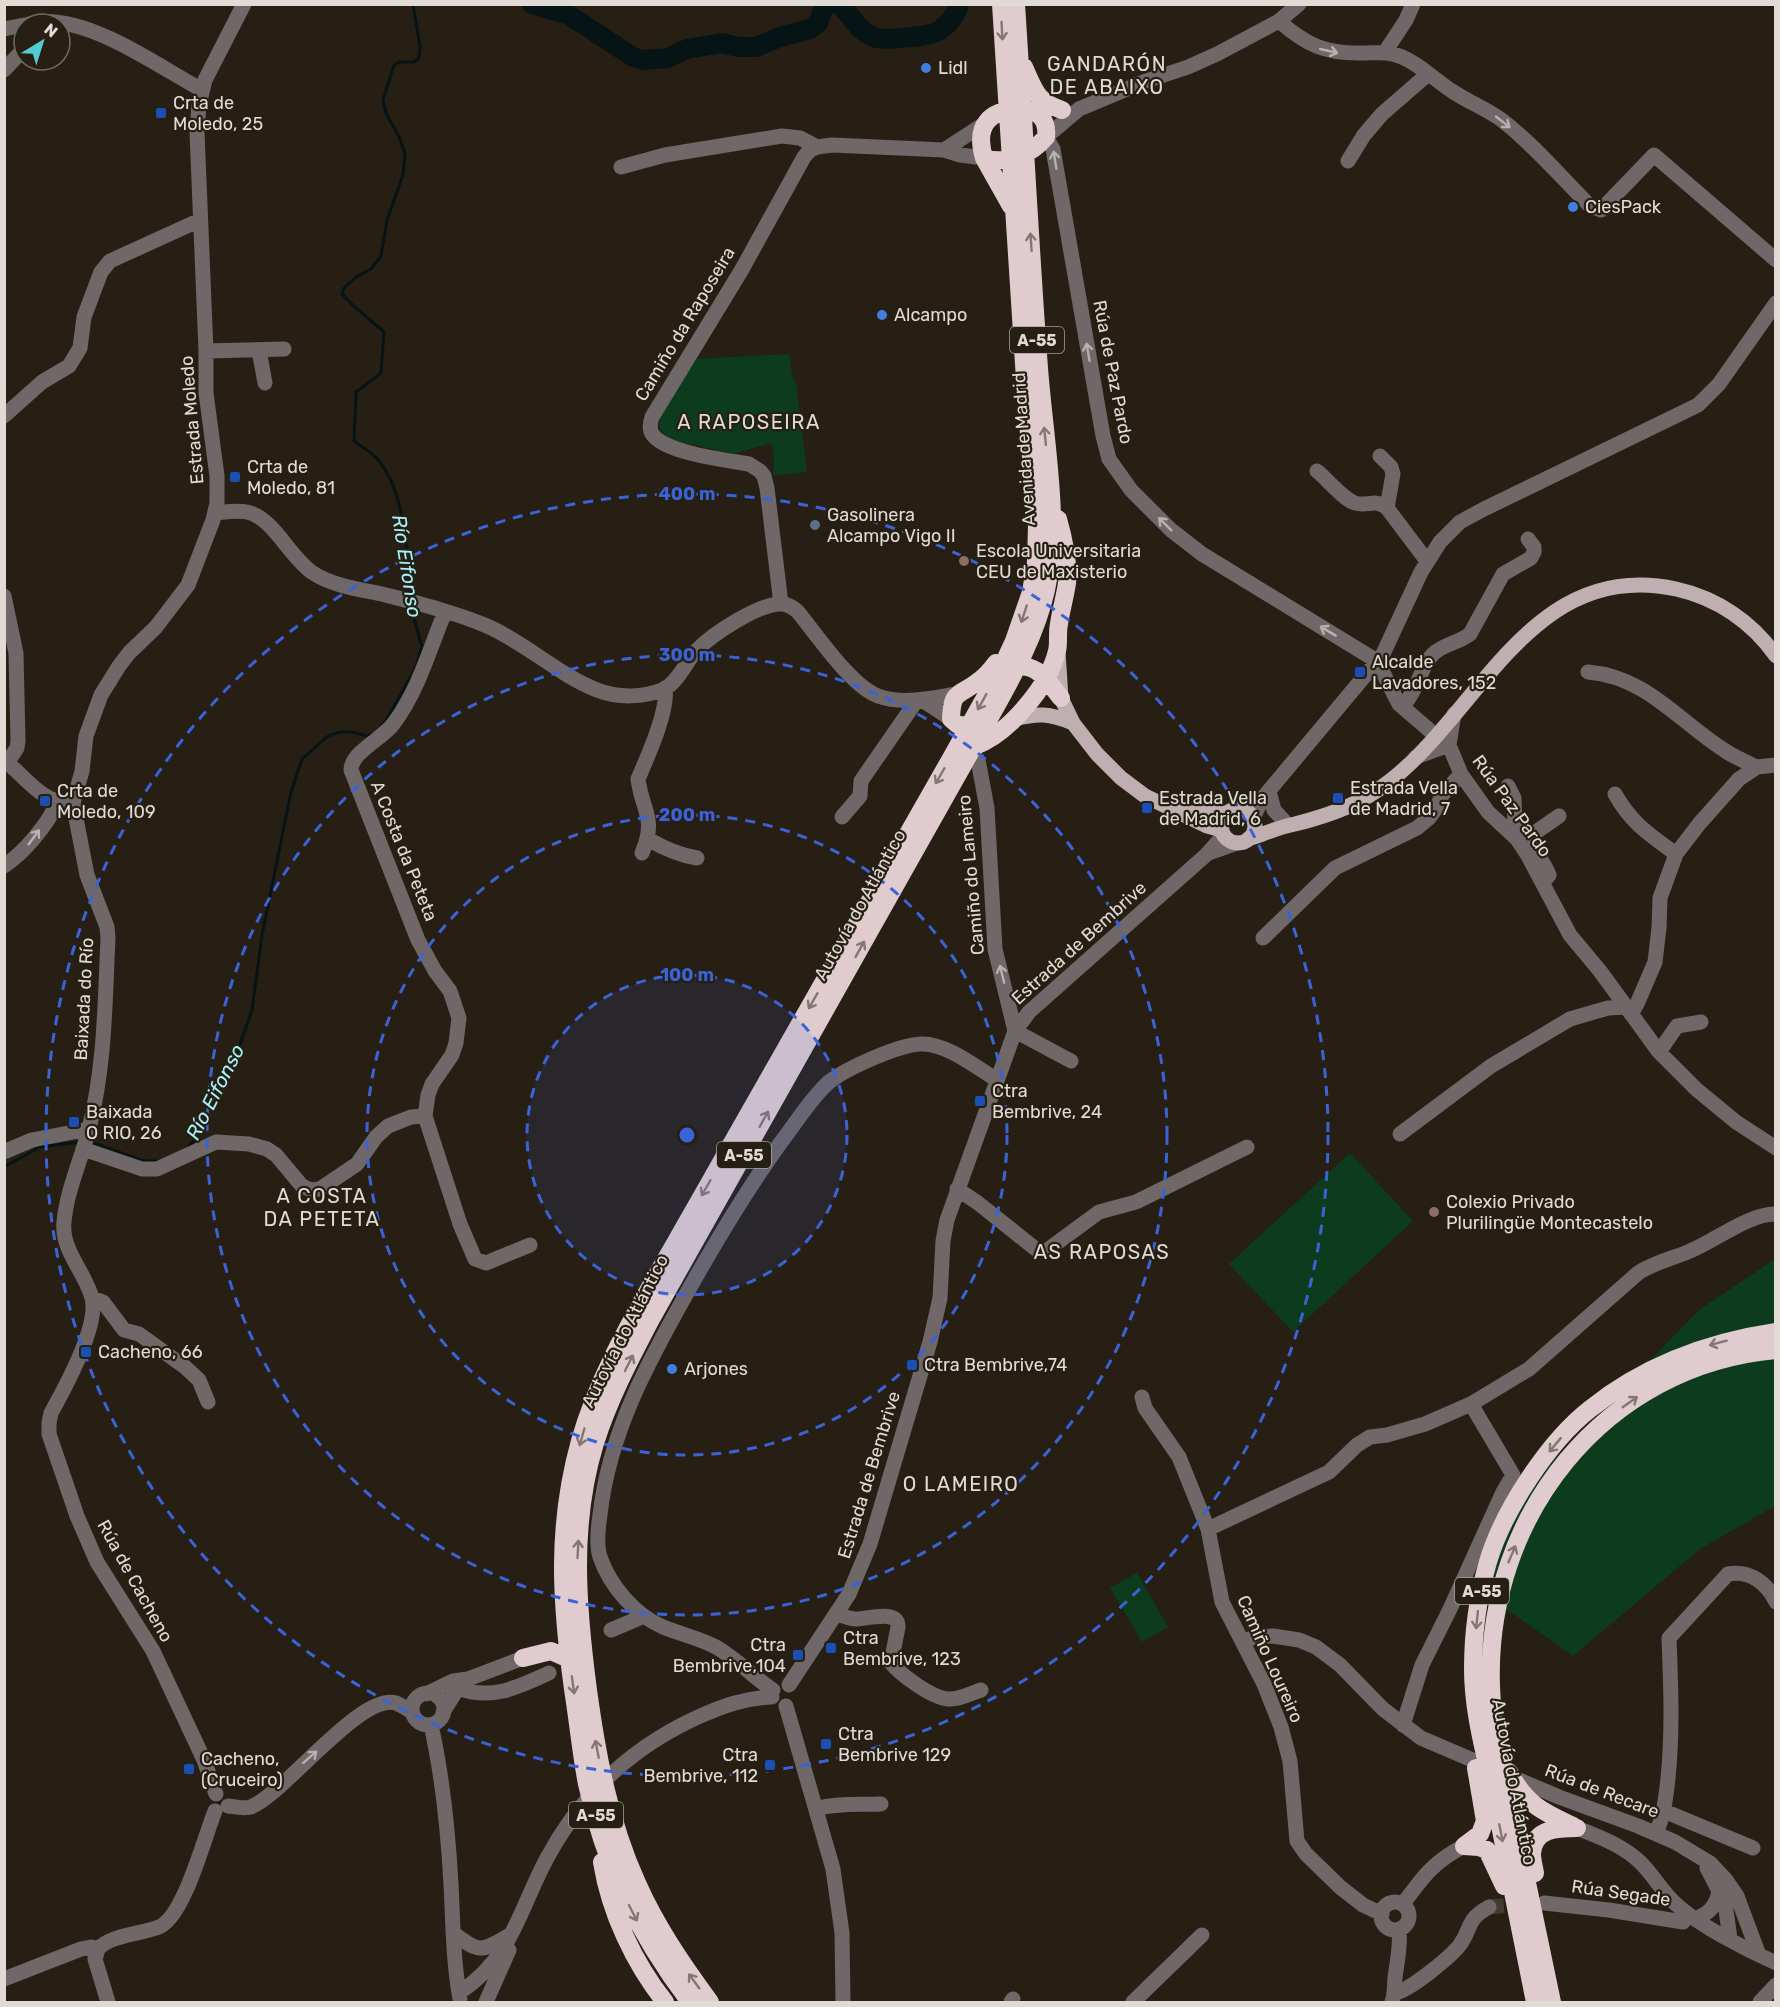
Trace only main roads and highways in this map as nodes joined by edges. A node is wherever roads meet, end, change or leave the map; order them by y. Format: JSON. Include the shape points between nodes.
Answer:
{"nodes":[{"id":1,"x":1000,"y":4,"type":"edge"},
{"id":2,"x":1016,"y":4,"type":"edge"},
{"id":3,"x":1011,"y":58,"type":"junction"},
{"id":4,"x":1036,"y":93,"type":"junction"},
{"id":5,"x":1071,"y":110,"type":"road end"},
{"id":6,"x":987,"y":122,"type":"junction"},
{"id":7,"x":1031,"y":129,"type":"junction"},
{"id":8,"x":984,"y":158,"type":"junction"},
{"id":9,"x":1015,"y":213,"type":"junction"},
{"id":10,"x":1050,"y":495,"type":"junction"},
{"id":11,"x":1014,"y":641,"type":"junction"},
{"id":12,"x":1058,"y":650,"type":"junction"},
{"id":13,"x":1776,"y":656,"type":"edge"},
{"id":14,"x":1018,"y":666,"type":"junction"},
{"id":15,"x":1000,"y":671,"type":"junction"},
{"id":16,"x":1046,"y":678,"type":"junction"},
{"id":17,"x":977,"y":682,"type":"junction"},
{"id":18,"x":1061,"y":699,"type":"junction"},
{"id":19,"x":1012,"y":719,"type":"junction"},
{"id":20,"x":1073,"y":723,"type":"junction"},
{"id":21,"x":977,"y":726,"type":"junction"},
{"id":22,"x":972,"y":750,"type":"junction"},
{"id":23,"x":1182,"y":813,"type":"junction"},
{"id":24,"x":1244,"y":816,"type":"junction"},
{"id":25,"x":1291,"y":823,"type":"junction"},
{"id":26,"x":1223,"y":839,"type":"junction"},
{"id":27,"x":1776,"y":1332,"type":"edge"},
{"id":28,"x":1776,"y":1350,"type":"edge"},
{"id":29,"x":523,"y":1658,"type":"road end"},
{"id":30,"x":569,"y":1659,"type":"junction"},
{"id":31,"x":1473,"y":1671,"type":"junction"},
{"id":32,"x":1502,"y":1758,"type":"junction"},
{"id":33,"x":603,"y":1840,"type":"junction"},
{"id":34,"x":1517,"y":1912,"type":"junction"},
{"id":35,"x":665,"y":2002,"type":"edge"},
{"id":36,"x":690,"y":2002,"type":"edge"},
{"id":37,"x":710,"y":2002,"type":"edge"},
{"id":38,"x":1535,"y":2002,"type":"edge"},
{"id":39,"x":1553,"y":2002,"type":"edge"}],
"edges":[{"from":1,"to":3,"type":"highway","name":"Avenida de Madrid","number":"A-55","one_way":true},
{"from":2,"to":3,"type":"highway","name":"Avenida de Madrid","number":"A-55"},
{"from":3,"to":4,"type":"highway"},
{"from":3,"to":6,"type":"highway"},
{"from":3,"to":7,"type":"highway","name":"Avenida de Madrid","number":"A-55"},
{"from":4,"to":5,"type":"highway","via":[[1046,104]]},
{"from":4,"to":7,"type":"highway"},
{"from":6,"to":7,"type":"highway","via":[[1000,112]]},
{"from":6,"to":8,"type":"highway","via":[[980,142]]},
{"from":7,"to":8,"type":"highway","via":[[998,161]]},
{"from":7,"to":9,"type":"highway","name":"Avenida de Madrid","number":"A-55"},
{"from":10,"to":7,"type":"highway","name":"Avenida de Madrid","number":"A-55","one_way":true,"via":[[1028,184]]},
{"from":8,"to":9,"type":"highway"},
{"from":9,"to":11,"type":"highway","name":"Avenida de Madrid","number":"A-55","one_way":true,"via":[[1037,525],[1032,583]]},
{"from":10,"to":12,"type":"highway","via":[[1065,545],[1067,581]]},
{"from":10,"to":14,"type":"highway","name":"Avenida de Madrid","number":"A-55","via":[[1051,563],[1047,588]]},
{"from":11,"to":15,"type":"highway","name":"Avenida de Madrid","number":"A-55"},
{"from":11,"to":17,"type":"highway"},
{"from":12,"to":16,"type":"highway"},
{"from":12,"to":18,"type":"main road"},
{"from":13,"to":25,"type":"main road","via":[[1749,626],[1707,598],[1646,585],[1613,587],[1586,595],[1539,622],[1392,780],[1353,806]]},
{"from":14,"to":15,"type":"highway"},
{"from":14,"to":16,"type":"highway","via":[[1029,667]]},
{"from":14,"to":21,"type":"highway","name":"Avenida de Madrid","number":"A-55"},
{"from":15,"to":17,"type":"highway"},
{"from":15,"to":21,"type":"highway","name":"Avenida de Madrid","number":"A-55","one_way":true},
{"from":16,"to":18,"type":"highway"},
{"from":16,"to":19,"type":"highway","via":[[1033,699]]},
{"from":17,"to":21,"type":"highway","via":[[957,694],[951,719],[958,725]]},
{"from":18,"to":20,"type":"main road"},
{"from":19,"to":20,"type":"main road","via":[[1038,713]]},
{"from":19,"to":21,"type":"highway"},
{"from":19,"to":22,"type":"highway"},
{"from":20,"to":23,"type":"main road","via":[[1132,787]]},
{"from":21,"to":22,"type":"highway","name":"Autovía do Atlántico","number":"A-55"},
{"from":21,"to":30,"type":"highway","name":"Autovía do Atlántico","number":"A-55","one_way":true,"via":[[698,1202],[610,1361],[579,1443],[567,1499],[561,1552]]},
{"from":37,"to":22,"type":"highway","name":"Autovía do Atlántico","number":"A-55","one_way":true,"via":[[678,1959],[641,1893],[618,1835],[603,1780],[593,1731],[579,1608],[577,1551],[583,1500],[595,1444],[625,1369]]},
{"from":23,"to":24,"type":"main road"},
{"from":23,"to":26,"type":"main road"},
{"from":24,"to":25,"type":"main road"},
{"from":24,"to":26,"type":"main road","via":[[1222,821]]},
{"from":24,"to":26,"type":"main road","via":[[1254,830]]},
{"from":25,"to":26,"type":"main road"},
{"from":27,"to":31,"type":"highway","name":"Autovía do Atlántico","number":"A-55","one_way":true,"via":[[1713,1344],[1678,1357],[1634,1379],[1589,1410],[1567,1431],[1538,1466],[1506,1520],[1489,1560],[1478,1606]]},
{"from":32,"to":28,"type":"highway","name":"Autovía do Atlántico","number":"A-55","one_way":true,"via":[[1491,1687],[1497,1610],[1506,1568],[1555,1475],[1604,1420],[1642,1394],[1686,1370],[1752,1352]]},
{"from":29,"to":30,"type":"highway","via":[[552,1652]]},
{"from":30,"to":33,"type":"highway","name":"Autovía do Atlántico","number":"A-55","one_way":true,"via":[[587,1785]]},
{"from":31,"to":34,"type":"highway","name":"Autovía do Atlántico","number":"A-55","one_way":true,"via":[[1480,1737]]},
{"from":31,"to":34,"type":"highway","via":[[1469,1724],[1485,1821],[1480,1834],[1464,1846],[1487,1850]]},
{"from":32,"to":39,"type":"highway","name":"Autovía do Atlántico","number":"A-55"},
{"from":32,"to":39,"type":"highway","via":[[1518,1789],[1532,1804],[1577,1828],[1544,1833],[1532,1853],[1553,1967]]},
{"from":33,"to":35,"type":"highway","via":[[602,1860],[612,1903],[641,1965]]},
{"from":33,"to":36,"type":"highway","name":"Autovía do Atlántico","number":"A-55","one_way":true,"via":[[641,1928]]},
{"from":34,"to":38,"type":"highway","name":"Autovía do Atlántico","number":"A-55"}]}
